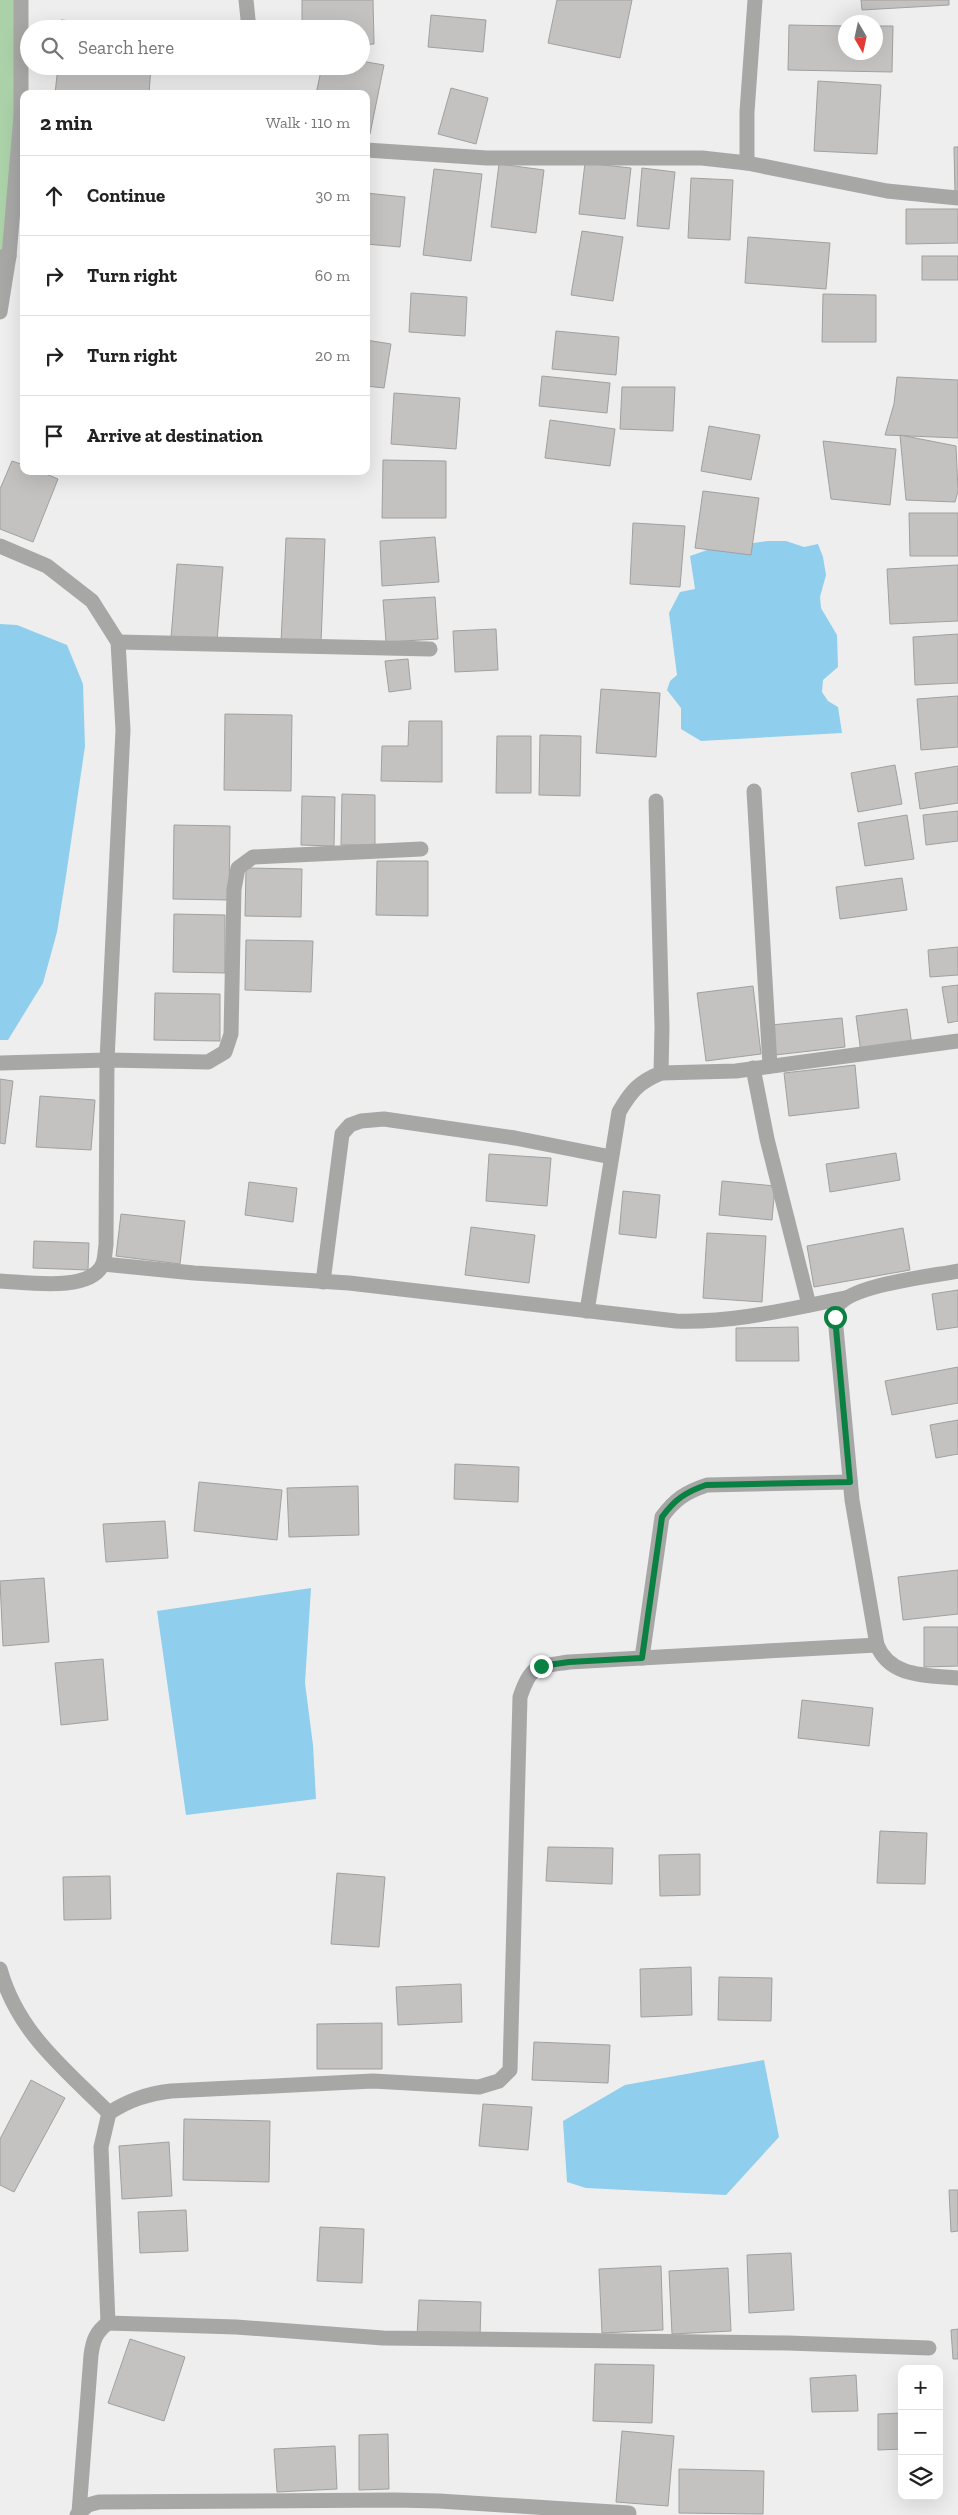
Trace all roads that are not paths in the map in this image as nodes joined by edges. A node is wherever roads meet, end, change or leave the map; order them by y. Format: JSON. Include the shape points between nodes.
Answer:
{"nodes":[{"id":1,"x":22,"y":0,"type":"edge"},
{"id":2,"x":246,"y":0,"type":"edge"},
{"id":3,"x":755,"y":0,"type":"edge"},
{"id":4,"x":22,"y":20,"type":"edge"},
{"id":5,"x":247,"y":20,"type":"edge"},
{"id":6,"x":22,"y":75,"type":"edge"},
{"id":7,"x":22,"y":90,"type":"edge"},
{"id":8,"x":20,"y":132,"type":"edge"},
{"id":9,"x":370,"y":150,"type":"edge"},
{"id":10,"x":747,"y":164,"type":"junction"},
{"id":11,"x":958,"y":198,"type":"edge"},
{"id":12,"x":4,"y":257,"type":"edge"},
{"id":13,"x":0,"y":312,"type":"edge"},
{"id":14,"x":0,"y":546,"type":"edge"},
{"id":15,"x":118,"y":642,"type":"junction"},
{"id":16,"x":430,"y":649,"type":"dead end"},
{"id":17,"x":754,"y":791,"type":"dead end"},
{"id":18,"x":656,"y":801,"type":"dead end"},
{"id":19,"x":421,"y":848,"type":"dead end"},
{"id":20,"x":958,"y":1041,"type":"edge"},
{"id":21,"x":107,"y":1060,"type":"junction"},
{"id":22,"x":0,"y":1063,"type":"edge"},
{"id":23,"x":770,"y":1066,"type":"junction"},
{"id":24,"x":753,"y":1068,"type":"junction"},
{"id":25,"x":661,"y":1073,"type":"junction"},
{"id":26,"x":611,"y":1157,"type":"junction"},
{"id":27,"x":103,"y":1264,"type":"junction"},
{"id":28,"x":958,"y":1271,"type":"edge"},
{"id":29,"x":0,"y":1281,"type":"edge"},
{"id":30,"x":323,"y":1282,"type":"junction"},
{"id":31,"x":845,"y":1298,"type":"junction"},
{"id":32,"x":809,"y":1306,"type":"junction"},
{"id":33,"x":587,"y":1311,"type":"junction"},
{"id":34,"x":850,"y":1482,"type":"junction"},
{"id":35,"x":877,"y":1645,"type":"junction"},
{"id":36,"x":642,"y":1658,"type":"junction"},
{"id":37,"x":958,"y":1678,"type":"edge"},
{"id":38,"x":0,"y":1969,"type":"edge"},
{"id":39,"x":109,"y":2114,"type":"junction"},
{"id":40,"x":108,"y":2323,"type":"junction"},
{"id":41,"x":929,"y":2348,"type":"dead end"},
{"id":42,"x":629,"y":2513,"type":"dead end"},
{"id":43,"x":78,"y":2514,"type":"edge"}],
"edges":[{"from":1,"to":4,"type":"street"},
{"from":2,"to":5,"type":"street"},
{"from":3,"to":10,"type":"street","via":[[747,112]]},
{"from":6,"to":7,"type":"street"},
{"from":8,"to":12,"type":"street"},
{"from":9,"to":10,"type":"street","via":[[487,158],[702,158]]},
{"from":10,"to":11,"type":"street","via":[[887,192]]},
{"from":12,"to":13,"type":"street"},
{"from":14,"to":15,"type":"street","via":[[47,566],[92,601]]},
{"from":15,"to":16,"type":"street"},
{"from":15,"to":21,"type":"street","via":[[123,730]]},
{"from":17,"to":23,"type":"street"},
{"from":18,"to":25,"type":"street"},
{"from":19,"to":21,"type":"street","via":[[252,857],[238,868],[234,889],[231,1034],[225,1052],[208,1062]]},
{"from":20,"to":23,"type":"street"},
{"from":21,"to":22,"type":"street"},
{"from":21,"to":27,"type":"street","via":[[106,1245]]},
{"from":23,"to":24,"type":"street"},
{"from":24,"to":25,"type":"street"},
{"from":24,"to":32,"type":"street","via":[[767,1139]]},
{"from":25,"to":26,"type":"street","via":[[643,1080],[627,1098],[619,1112]]},
{"from":26,"to":30,"type":"street","via":[[515,1138],[384,1119],[350,1125],[342,1134]]},
{"from":26,"to":33,"type":"street"},
{"from":27,"to":29,"type":"street","via":[[93,1275],[70,1284]]},
{"from":27,"to":30,"type":"street"},
{"from":28,"to":31,"type":"street","via":[[860,1290]]},
{"from":30,"to":33,"type":"street"},
{"from":31,"to":32,"type":"street"},
{"from":31,"to":34,"type":"street","via":[[837,1306],[835,1317]]},
{"from":32,"to":33,"type":"street","via":[[698,1322]]},
{"from":34,"to":35,"type":"street"},
{"from":34,"to":36,"type":"street","via":[[706,1485],[674,1501],[662,1517]]},
{"from":35,"to":36,"type":"street"},
{"from":35,"to":37,"type":"street","via":[[890,1665],[908,1672]]},
{"from":36,"to":39,"type":"street","via":[[541,1666],[527,1675],[520,1697],[512,2062],[510,2070],[499,2081],[479,2086],[373,2082],[171,2091],[148,2094]]},
{"from":38,"to":39,"type":"street","via":[[7,1993],[30,2033]]},
{"from":39,"to":40,"type":"street","via":[[100,2146]]},
{"from":40,"to":41,"type":"street","via":[[236,2327],[383,2338]]},
{"from":40,"to":43,"type":"street","via":[[94,2338],[90,2355]]},
{"from":42,"to":43,"type":"street","via":[[395,2500],[99,2502],[88,2505]]}]}
